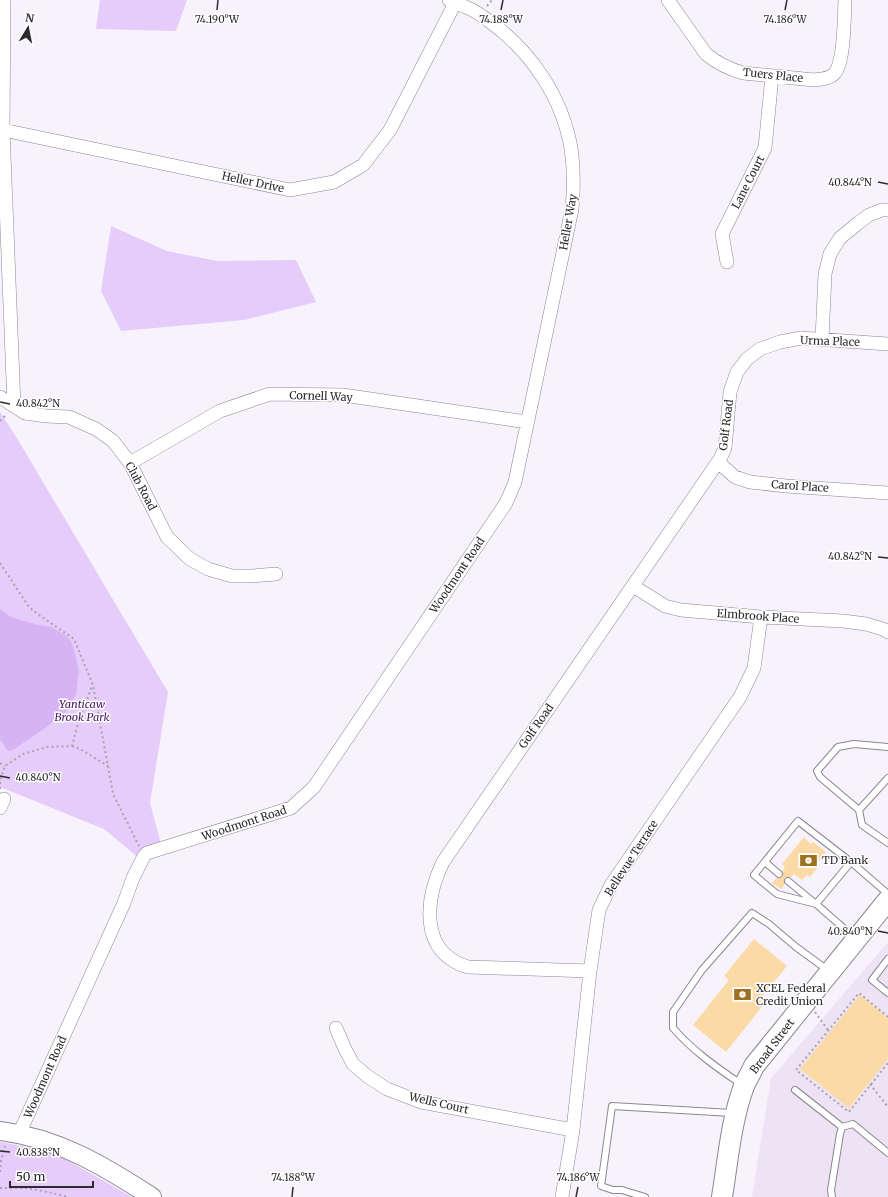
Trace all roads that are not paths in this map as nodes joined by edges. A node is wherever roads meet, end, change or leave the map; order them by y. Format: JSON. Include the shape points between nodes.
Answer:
{"nodes":[{"id":1,"x":4,"y":0,"type":"edge"},
{"id":2,"x":668,"y":0,"type":"edge"},
{"id":3,"x":846,"y":0,"type":"edge"},
{"id":4,"x":452,"y":1,"type":"edge"},
{"id":5,"x":772,"y":76,"type":"junction"},
{"id":6,"x":3,"y":130,"type":"junction"},
{"id":7,"x":888,"y":210,"type":"edge"},
{"id":8,"x":727,"y":262,"type":"dead end"},
{"id":9,"x":822,"y":339,"type":"junction"},
{"id":10,"x":888,"y":344,"type":"edge"},
{"id":11,"x":736,"y":375,"type":"joint"},
{"id":12,"x":0,"y":397,"type":"edge"},
{"id":13,"x":14,"y":406,"type":"junction"},
{"id":14,"x":527,"y":422,"type":"junction"},
{"id":15,"x":718,"y":462,"type":"junction"},
{"id":16,"x":130,"y":463,"type":"junction"},
{"id":17,"x":888,"y":493,"type":"edge"},
{"id":18,"x":276,"y":574,"type":"dead end"},
{"id":19,"x":633,"y":586,"type":"junction"},
{"id":20,"x":761,"y":617,"type":"junction"},
{"id":21,"x":888,"y":632,"type":"edge"},
{"id":22,"x":888,"y":747,"type":"edge"},
{"id":23,"x":888,"y":778,"type":"edge"},
{"id":24,"x":859,"y":810,"type":"junction"},
{"id":25,"x":888,"y":843,"type":"edge"},
{"id":26,"x":765,"y":862,"type":"junction"},
{"id":27,"x":851,"y":862,"type":"junction"},
{"id":28,"x":780,"y":874,"type":"dead end"},
{"id":29,"x":788,"y":881,"type":"dead end"},
{"id":30,"x":888,"y":899,"type":"edge"},
{"id":31,"x":816,"y":904,"type":"junction"},
{"id":32,"x":856,"y":939,"type":"junction"},
{"id":33,"x":888,"y":959,"type":"edge"},
{"id":34,"x":590,"y":971,"type":"junction"},
{"id":35,"x":830,"y":972,"type":"junction"},
{"id":36,"x":888,"y":993,"type":"edge"},
{"id":37,"x":336,"y":1028,"type":"dead end"},
{"id":38,"x":744,"y":1086,"type":"junction"},
{"id":39,"x":795,"y":1090,"type":"dead end"},
{"id":40,"x":736,"y":1114,"type":"junction"},
{"id":41,"x":842,"y":1127,"type":"junction"},
{"id":42,"x":573,"y":1130,"type":"junction"},
{"id":43,"x":8,"y":1136,"type":"edge"},
{"id":44,"x":888,"y":1153,"type":"edge"},
{"id":45,"x":152,"y":1197,"type":"edge"},
{"id":46,"x":562,"y":1197,"type":"edge"},
{"id":47,"x":645,"y":1197,"type":"edge"},
{"id":48,"x":722,"y":1197,"type":"edge"},
{"id":49,"x":832,"y":1197,"type":"edge"}],
"edges":[{"from":1,"to":6,"type":"street"},
{"from":2,"to":5,"type":"street","name":"Tuers Place","via":[[713,60],[743,73]]},
{"from":3,"to":5,"type":"street","name":"Tuers Place","via":[[841,57],[834,74],[814,80]]},
{"from":4,"to":6,"type":"street","name":"Heller Drive","via":[[390,130],[363,165],[334,182],[290,190]]},
{"from":4,"to":14,"type":"street","name":"Heller Way","via":[[469,8],[499,28],[528,56],[554,96],[571,148],[574,188],[572,209]]},
{"from":5,"to":8,"type":"street","name":"Lane Court","via":[[765,148],[722,234]]},
{"from":6,"to":13,"type":"street"},
{"from":7,"to":9,"type":"street","via":[[869,215],[857,224],[840,238],[830,254],[825,274]]},
{"from":9,"to":10,"type":"street","name":"Urma Place"},
{"from":9,"to":11,"type":"street","name":"Urma Place","via":[[802,338],[760,349],[747,359]]},
{"from":11,"to":15,"type":"street","name":"Golf Road","via":[[730,392],[725,448]]},
{"from":12,"to":13,"type":"street","name":"Club Road"},
{"from":13,"to":16,"type":"street","name":"Club Road","via":[[25,413],[69,417],[96,429],[113,441]]},
{"from":14,"to":16,"type":"street","name":"Cornell Way","via":[[343,395],[270,394],[220,411]]},
{"from":14,"to":43,"type":"street","name":"Woodmont Road","via":[[515,482],[506,503],[314,787],[291,808],[144,856],[124,903]]},
{"from":15,"to":17,"type":"street","name":"Carol Place","via":[[734,477],[750,482]]},
{"from":15,"to":19,"type":"street","name":"Golf Road"},
{"from":16,"to":18,"type":"street","name":"Club Road","via":[[167,537],[190,559],[208,569],[232,576]]},
{"from":19,"to":20,"type":"street","name":"Elmbrook Place","via":[[666,606],[681,610]]},
{"from":19,"to":34,"type":"street","name":"Golf Road","via":[[448,853],[438,872],[430,905],[431,928],[438,947],[452,961],[461,965]]},
{"from":20,"to":21,"type":"street","name":"Elmbrook Place","via":[[843,621],[866,624]]},
{"from":20,"to":34,"type":"street","name":"Bellevue Terrace","via":[[754,668],[740,697],[611,885],[599,910]]},
{"from":22,"to":24,"type":"lane","via":[[854,744],[838,747],[818,771],[820,777]]},
{"from":23,"to":24,"type":"lane"},
{"from":24,"to":25,"type":"lane","via":[[862,825]]},
{"from":26,"to":27,"type":"lane","via":[[798,821]]},
{"from":26,"to":28,"type":"lane"},
{"from":26,"to":31,"type":"lane","via":[[754,875],[777,894]]},
{"from":27,"to":30,"type":"lane"},
{"from":27,"to":31,"type":"lane"},
{"from":29,"to":31,"type":"lane"},
{"from":30,"to":32,"type":"main road","name":"Broad Street"},
{"from":31,"to":32,"type":"lane"},
{"from":32,"to":35,"type":"main road","name":"Broad Street"},
{"from":33,"to":36,"type":"lane","via":[[872,980]]},
{"from":34,"to":42,"type":"street","name":"Bellevue Terrace"},
{"from":35,"to":38,"type":"main road","name":"Broad Street","via":[[754,1066]]},
{"from":35,"to":38,"type":"lane","via":[[752,913],[702,970],[673,1012],[673,1028],[686,1043]]},
{"from":37,"to":42,"type":"street","name":"Wells Court","via":[[353,1064],[387,1089],[421,1102]]},
{"from":38,"to":40,"type":"main road","name":"Broad Street"},
{"from":39,"to":41,"type":"lane"},
{"from":40,"to":47,"type":"lane","via":[[612,1106],[601,1186]]},
{"from":40,"to":48,"type":"main road","name":"Broad Street"},
{"from":41,"to":44,"type":"lane","via":[[852,1124]]},
{"from":41,"to":49,"type":"lane"},
{"from":42,"to":46,"type":"street","name":"Bellevue Terrace"},
{"from":43,"to":45,"type":"street","via":[[57,1144],[125,1179]]}]}
